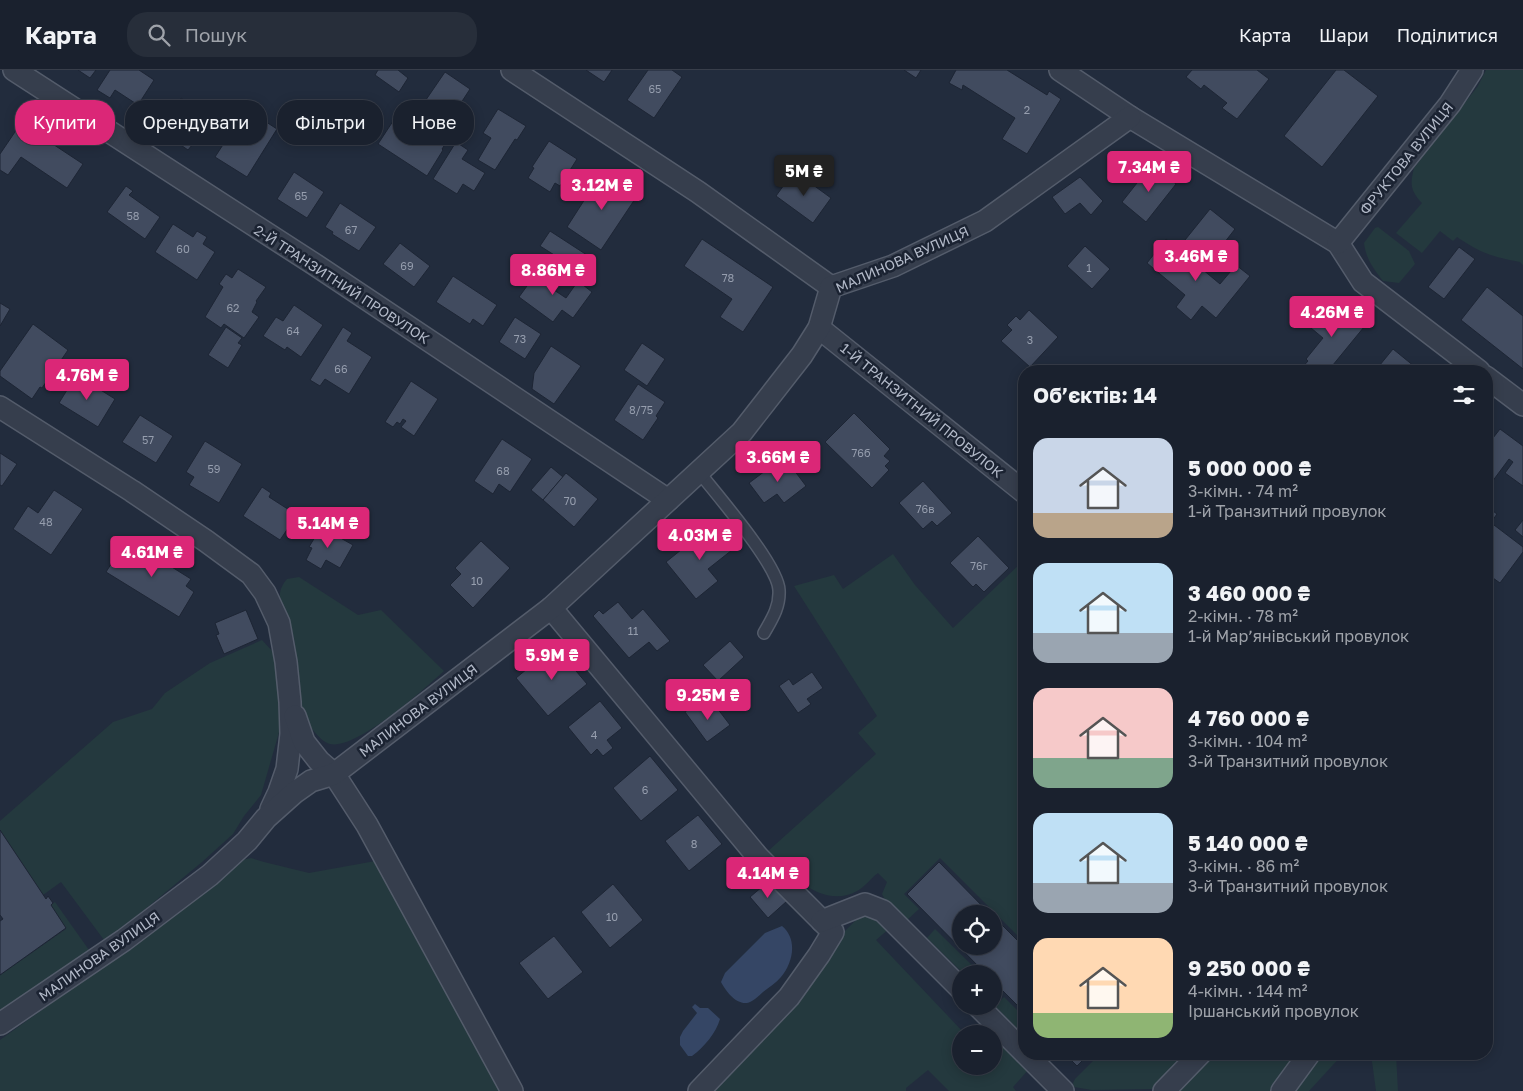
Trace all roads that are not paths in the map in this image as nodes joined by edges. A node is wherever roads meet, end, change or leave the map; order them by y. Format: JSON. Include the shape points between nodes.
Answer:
{"nodes":[{"id":1,"x":14,"y":70,"type":"edge"},
{"id":2,"x":512,"y":70,"type":"edge"},
{"id":3,"x":1060,"y":70,"type":"edge"},
{"id":4,"x":1472,"y":70,"type":"edge"},
{"id":5,"x":1130,"y":117,"type":"junction"},
{"id":6,"x":1338,"y":243,"type":"junction"},
{"id":7,"x":832,"y":287,"type":"junction"},
{"id":8,"x":819,"y":328,"type":"junction"},
{"id":9,"x":1471,"y":365,"type":"edge"},
{"id":10,"x":1493,"y":382,"type":"edge"},
{"id":11,"x":1523,"y":405,"type":"edge"},
{"id":12,"x":0,"y":408,"type":"edge"},
{"id":13,"x":699,"y":472,"type":"junction"},
{"id":14,"x":1018,"y":487,"type":"edge"},
{"id":15,"x":668,"y":500,"type":"junction"},
{"id":16,"x":551,"y":608,"type":"junction"},
{"id":17,"x":764,"y":633,"type":"dead end"},
{"id":18,"x":290,"y":702,"type":"junction"},
{"id":19,"x":334,"y":774,"type":"junction"},
{"id":20,"x":266,"y":818,"type":"junction"},
{"id":21,"x":827,"y":926,"type":"junction"},
{"id":22,"x":952,"y":980,"type":"edge"},
{"id":23,"x":987,"y":1015,"type":"edge"},
{"id":24,"x":0,"y":1024,"type":"edge"},
{"id":25,"x":1018,"y":1046,"type":"edge"},
{"id":26,"x":1032,"y":1060,"type":"edge"},
{"id":27,"x":1194,"y":1060,"type":"edge"},
{"id":28,"x":1304,"y":1060,"type":"edge"},
{"id":29,"x":512,"y":1091,"type":"edge"},
{"id":30,"x":699,"y":1091,"type":"edge"},
{"id":31,"x":1063,"y":1091,"type":"edge"},
{"id":32,"x":1164,"y":1091,"type":"edge"},
{"id":33,"x":1282,"y":1091,"type":"edge"}],
"edges":[{"from":1,"to":15,"type":"street","name":"2-Й ТРАНЗИТНИЙ ПРОВУЛОК","via":[[314,264]]},
{"from":2,"to":7,"type":"street","via":[[698,192]]},
{"from":3,"to":5,"type":"street"},
{"from":4,"to":6,"type":"street","name":"ФРУКТОВА ВУЛИЦЯ","via":[[1450,104]]},
{"from":5,"to":6,"type":"street"},
{"from":5,"to":7,"type":"street","name":"МАЛИНОВА ВУЛИЦЯ","via":[[985,221],[893,266]]},
{"from":6,"to":9,"type":"street","via":[[1363,282]]},
{"from":7,"to":8,"type":"street","name":"МАЛИНОВА ВУЛИЦЯ"},
{"from":8,"to":13,"type":"street","name":"МАЛИНОВА ВУЛИЦЯ","via":[[742,432]]},
{"from":8,"to":14,"type":"street","name":"1-Й ТРАНЗИТНИЙ ПРОВУЛОК"},
{"from":10,"to":11,"type":"street"},
{"from":12,"to":18,"type":"street","via":[[132,491],[251,574],[265,593],[279,623]]},
{"from":13,"to":15,"type":"street","name":"МАЛИНОВА ВУЛИЦЯ"},
{"from":13,"to":17,"type":"lane","via":[[768,562],[779,588],[777,611]]},
{"from":15,"to":16,"type":"street","name":"МАЛИНОВА ВУЛИЦЯ"},
{"from":16,"to":19,"type":"street","name":"МАЛИНОВА ВУЛИЦЯ"},
{"from":16,"to":21,"type":"street","via":[[758,857]]},
{"from":18,"to":19,"type":"street","via":[[304,742]]},
{"from":18,"to":20,"type":"street","via":[[287,769],[280,792]]},
{"from":19,"to":20,"type":"street","name":"МАЛИНОВА ВУЛИЦЯ","via":[[311,781]]},
{"from":19,"to":29,"type":"street","via":[[367,825]]},
{"from":20,"to":24,"type":"street","name":"МАЛИНОВА ВУЛИЦЯ","via":[[247,841],[210,875],[124,940]]},
{"from":21,"to":22,"type":"street","via":[[864,904],[883,911]]},
{"from":21,"to":30,"type":"street","via":[[819,955],[789,997]]},
{"from":23,"to":25,"type":"street"},
{"from":26,"to":31,"type":"street"},
{"from":27,"to":32,"type":"street"},
{"from":28,"to":33,"type":"street"}]}
